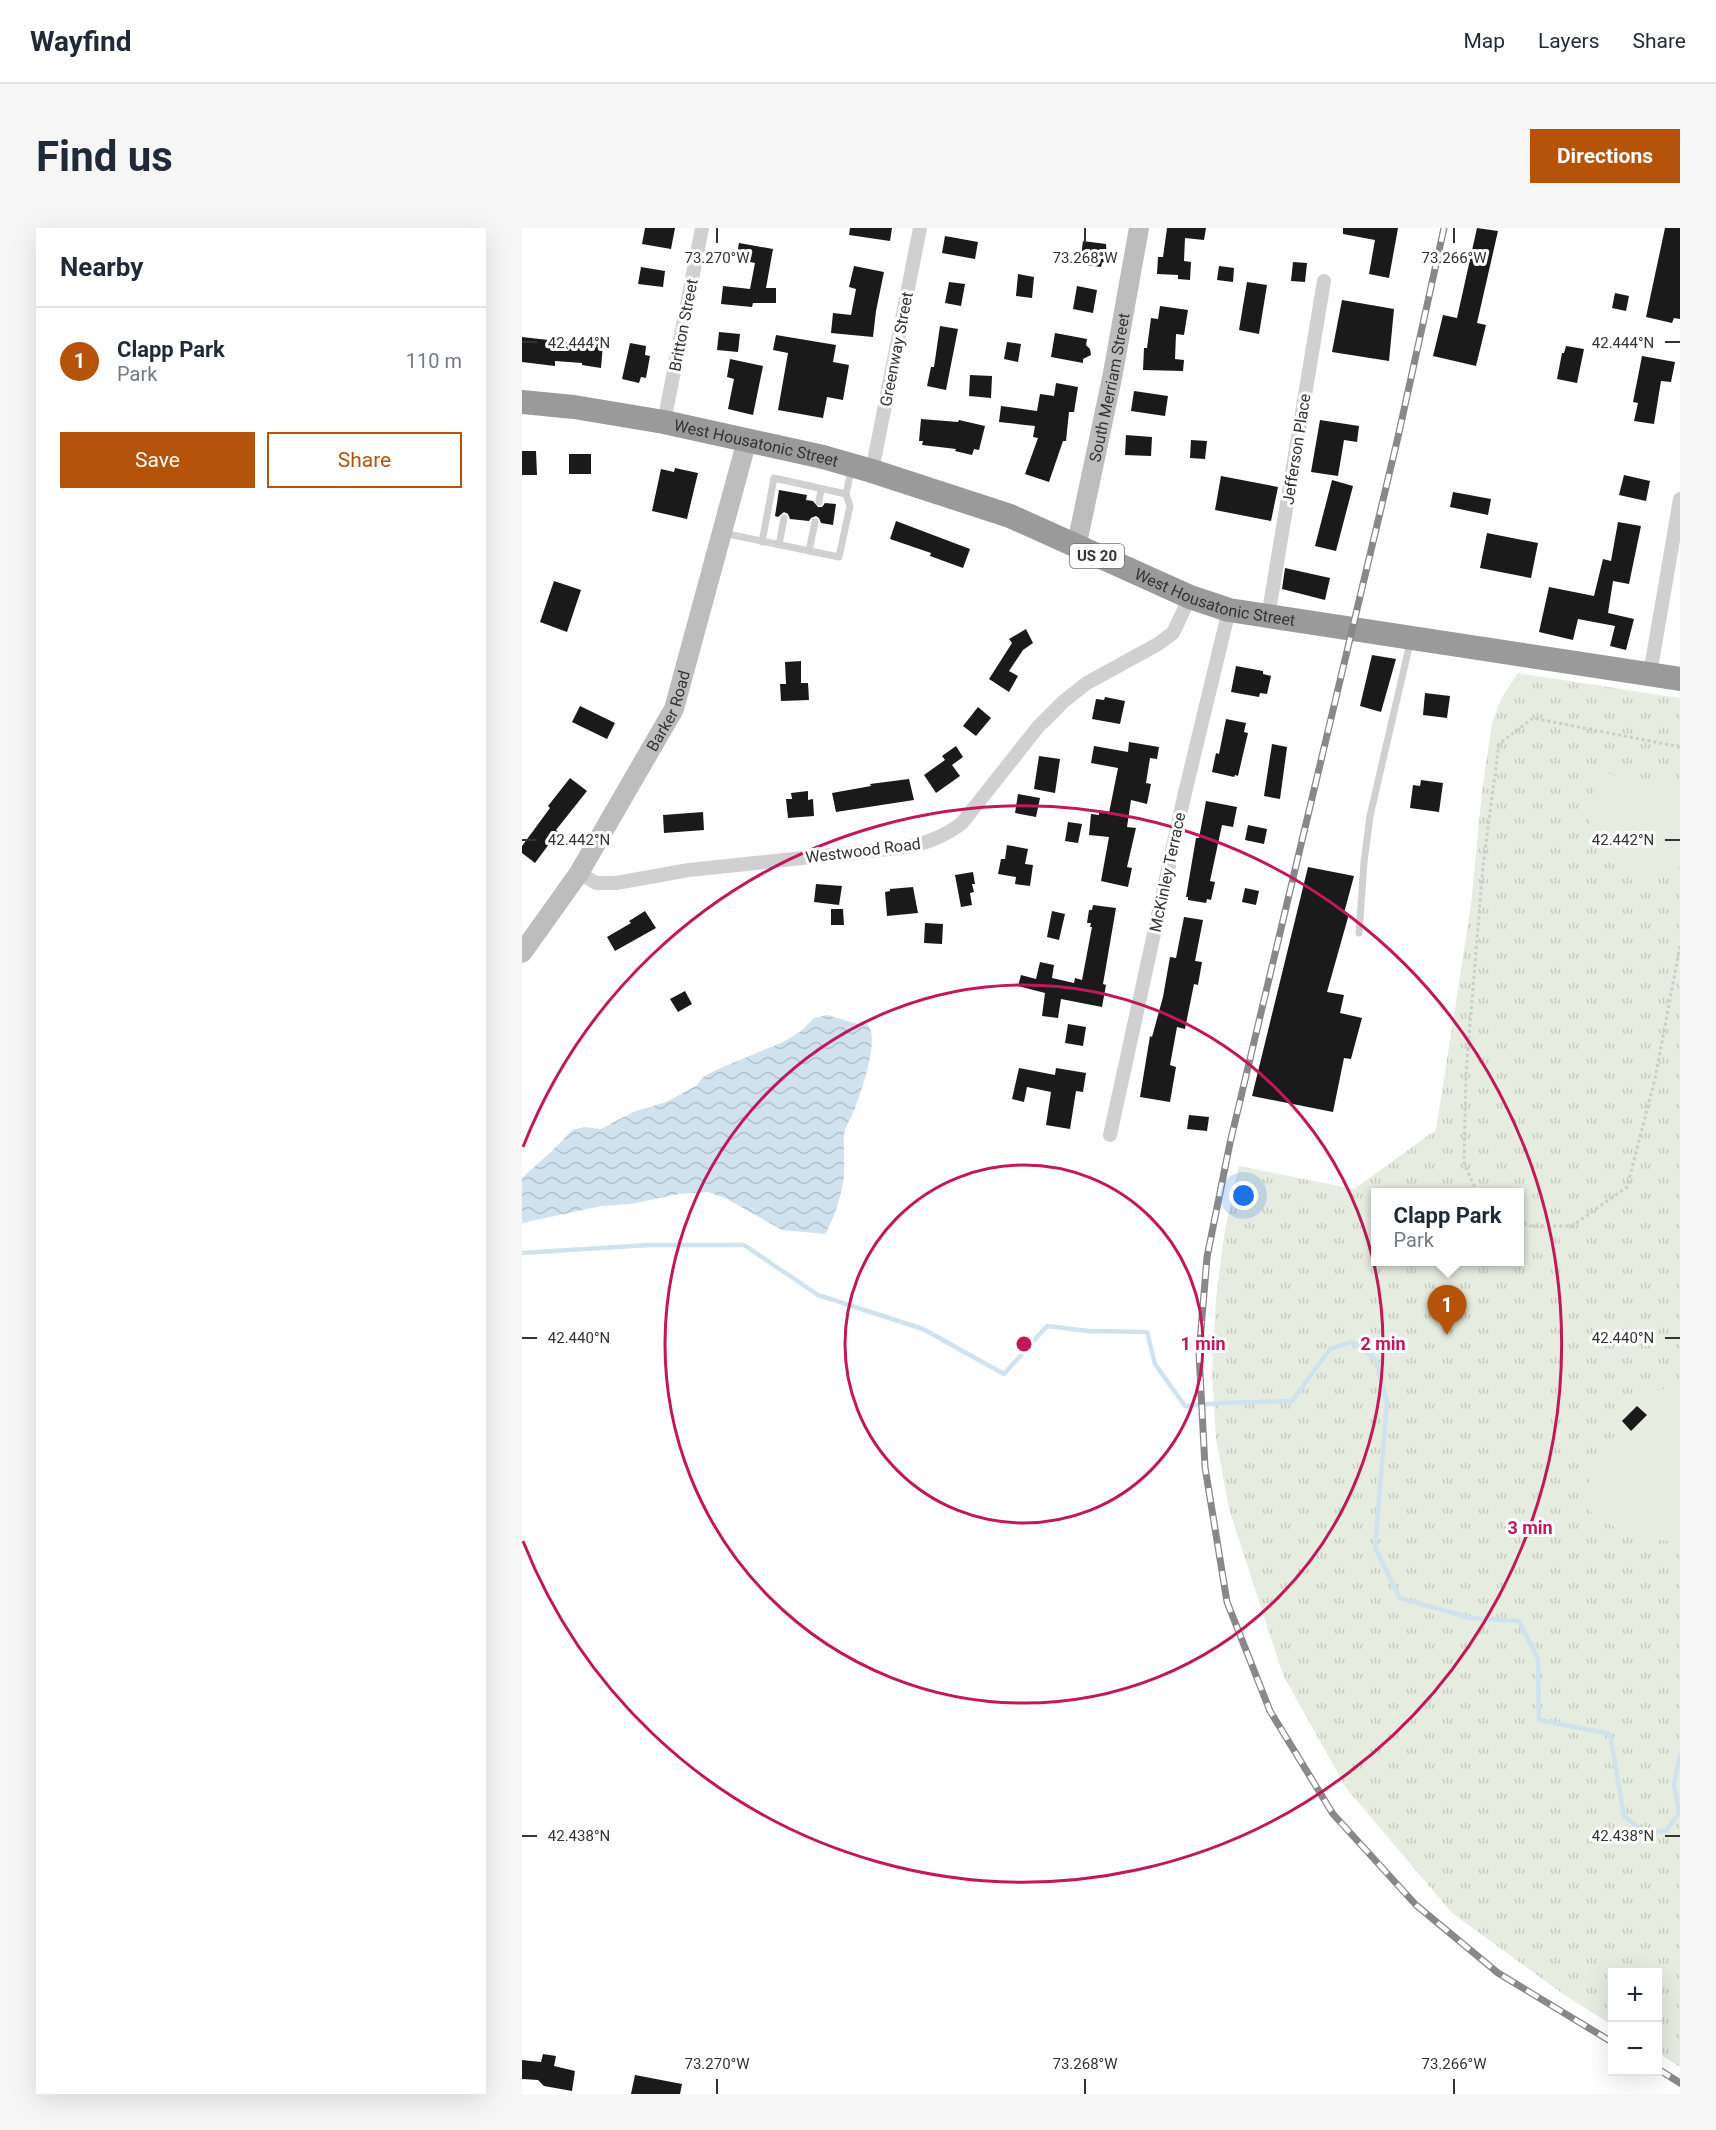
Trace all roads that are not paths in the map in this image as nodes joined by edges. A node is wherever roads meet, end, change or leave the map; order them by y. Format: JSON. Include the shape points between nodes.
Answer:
{"nodes":[{"id":1,"x":702,"y":228,"type":"edge"},
{"id":2,"x":920,"y":228,"type":"edge"},
{"id":3,"x":1139,"y":228,"type":"edge"},
{"id":4,"x":1324,"y":281,"type":"dead end"},
{"id":5,"x":522,"y":402,"type":"edge"},
{"id":6,"x":664,"y":422,"type":"junction"},
{"id":7,"x":747,"y":440,"type":"junction"},
{"id":8,"x":862,"y":468,"type":"junction"},
{"id":9,"x":791,"y":482,"type":"junction"},
{"id":10,"x":821,"y":489,"type":"junction"},
{"id":11,"x":789,"y":492,"type":"dead end"},
{"id":12,"x":846,"y":494,"type":"junction"},
{"id":13,"x":1680,"y":499,"type":"edge"},
{"id":14,"x":819,"y":502,"type":"dead end"},
{"id":15,"x":784,"y":518,"type":"dead end"},
{"id":16,"x":815,"y":522,"type":"dead end"},
{"id":17,"x":723,"y":533,"type":"junction"},
{"id":18,"x":762,"y":542,"type":"junction"},
{"id":19,"x":779,"y":545,"type":"junction"},
{"id":20,"x":1076,"y":548,"type":"junction"},
{"id":21,"x":809,"y":551,"type":"junction"},
{"id":22,"x":1190,"y":597,"type":"junction"},
{"id":23,"x":1228,"y":610,"type":"junction"},
{"id":24,"x":1268,"y":617,"type":"junction"},
{"id":25,"x":1411,"y":638,"type":"junction"},
{"id":26,"x":1650,"y":674,"type":"junction"},
{"id":27,"x":1680,"y":679,"type":"edge"},
{"id":28,"x":579,"y":873,"type":"junction"},
{"id":29,"x":1359,"y":933,"type":"dead end"},
{"id":30,"x":522,"y":953,"type":"edge"},
{"id":31,"x":1110,"y":1136,"type":"dead end"}],
"edges":[{"from":1,"to":6,"type":"street","name":"Britton Street"},
{"from":2,"to":8,"type":"street","name":"Greenway Street"},
{"from":3,"to":20,"type":"street","name":"South Merriam Street"},
{"from":4,"to":24,"type":"street","name":"Jefferson Place"},
{"from":5,"to":6,"type":"highway","name":"West Housatonic Street","number":"US 20"},
{"from":6,"to":7,"type":"highway","name":"West Housatonic Street","number":"US 20"},
{"from":7,"to":8,"type":"highway","name":"West Housatonic Street","number":"US 20"},
{"from":7,"to":17,"type":"street","name":"Barker Road"},
{"from":8,"to":12,"type":"lane"},
{"from":8,"to":20,"type":"highway","name":"West Housatonic Street","number":"US 20","via":[[1010,516]]},
{"from":9,"to":10,"type":"lane"},
{"from":9,"to":11,"type":"lane"},
{"from":9,"to":18,"type":"lane","via":[[774,478]]},
{"from":10,"to":12,"type":"lane"},
{"from":10,"to":14,"type":"lane"},
{"from":12,"to":21,"type":"lane","via":[[850,506],[839,557]]},
{"from":13,"to":26,"type":"street"},
{"from":15,"to":19,"type":"lane"},
{"from":16,"to":21,"type":"lane"},
{"from":17,"to":18,"type":"lane"},
{"from":17,"to":28,"type":"street","name":"Barker Road","via":[[674,709]]},
{"from":18,"to":19,"type":"lane"},
{"from":19,"to":21,"type":"lane"},
{"from":20,"to":22,"type":"highway","name":"West Housatonic Street","number":"US 20"},
{"from":22,"to":23,"type":"highway","name":"West Housatonic Street","number":"US 20"},
{"from":22,"to":28,"type":"street","name":"Westwood Road","via":[[1173,633],[1087,683],[1064,701],[949,834],[908,847],[689,870],[616,883],[596,883]]},
{"from":23,"to":24,"type":"highway","name":"West Housatonic Street","number":"US 20"},
{"from":23,"to":31,"type":"street","name":"McKinley Terrace"},
{"from":24,"to":25,"type":"highway","name":"West Housatonic Street","number":"US 20"},
{"from":25,"to":26,"type":"highway","name":"West Housatonic Street","number":"US 20"},
{"from":25,"to":29,"type":"lane","via":[[1370,816]]},
{"from":26,"to":27,"type":"highway","name":"West Housatonic Street","number":"US 20"},
{"from":28,"to":30,"type":"street","name":"Barker Road"}]}
